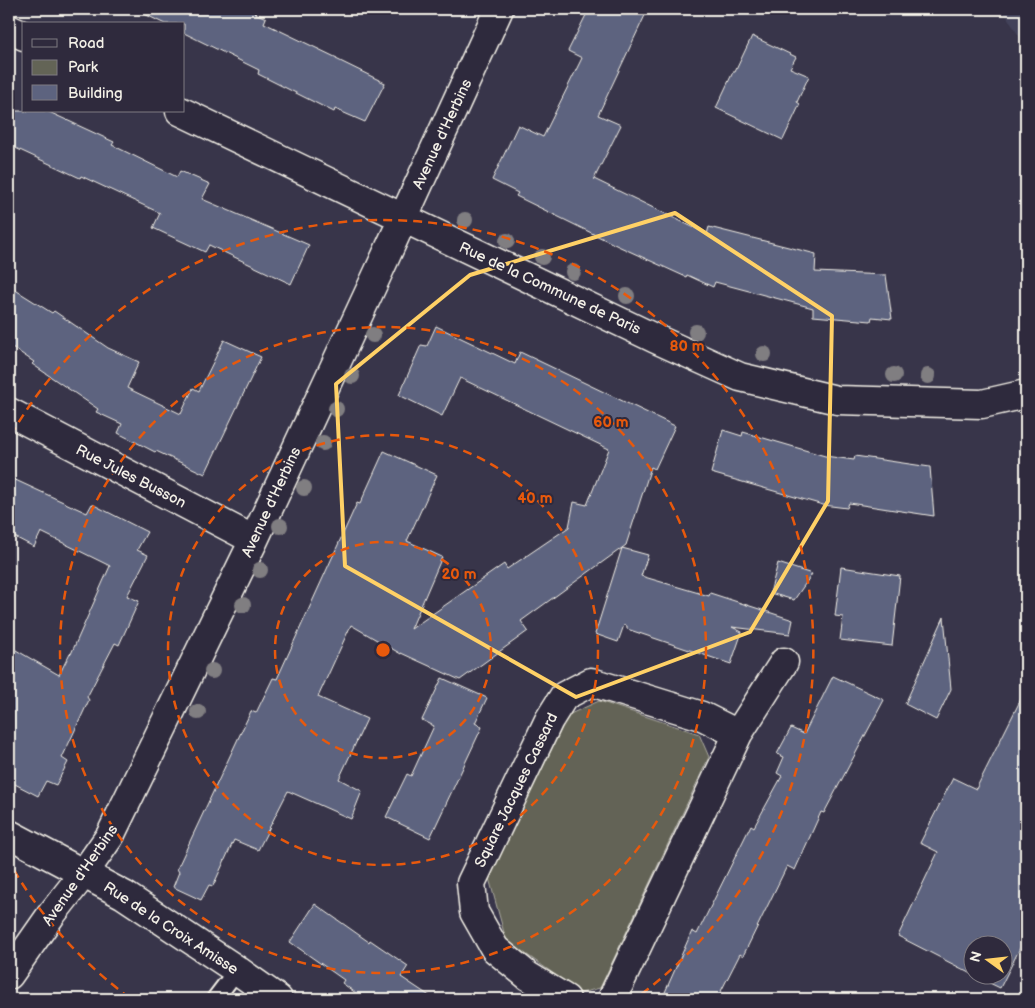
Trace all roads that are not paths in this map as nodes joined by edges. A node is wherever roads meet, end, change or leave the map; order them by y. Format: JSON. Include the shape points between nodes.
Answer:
{"nodes":[{"id":1,"x":499,"y":9,"type":"edge"},
{"id":2,"x":9,"y":29,"type":"edge"},
{"id":3,"x":22,"y":35,"type":"edge"},
{"id":4,"x":182,"y":112,"type":"edge"},
{"id":5,"x":403,"y":219,"type":"junction"},
{"id":6,"x":1026,"y":394,"type":"edge"},
{"id":7,"x":9,"y":412,"type":"edge"},
{"id":8,"x":254,"y":540,"type":"junction"},
{"id":9,"x":784,"y":662,"type":"dead end"},
{"id":10,"x":738,"y":734,"type":"junction"},
{"id":11,"x":9,"y":834,"type":"edge"},
{"id":12,"x":84,"y":873,"type":"junction"},
{"id":13,"x":237,"y":970,"type":"junction"},
{"id":14,"x":9,"y":975,"type":"edge"},
{"id":15,"x":215,"y":999,"type":"edge"},
{"id":16,"x":278,"y":999,"type":"edge"},
{"id":17,"x":566,"y":999,"type":"edge"},
{"id":18,"x":612,"y":999,"type":"edge"}],
"edges":[{"from":1,"to":5,"type":"street","name":"Avenue d'Herbins"},
{"from":2,"to":3,"type":"street"},
{"from":4,"to":5,"type":"street","name":"Rue de la Commune de Paris"},
{"from":5,"to":6,"type":"street","name":"Rue de la Commune de Paris","via":[[740,376],[837,400],[982,404]]},
{"from":5,"to":8,"type":"street","name":"Avenue d'Herbins"},
{"from":7,"to":8,"type":"street","name":"Rue Jules Busson"},
{"from":8,"to":12,"type":"street","name":"Avenue d'Herbins","via":[[110,836]]},
{"from":9,"to":10,"type":"street"},
{"from":10,"to":17,"type":"street","name":"Square Jacques Cassard","via":[[702,716],[591,682],[564,696],[549,720],[471,884],[474,912],[495,949],[528,976]]},
{"from":10,"to":18,"type":"street"},
{"from":11,"to":12,"type":"street","name":"Rue de la Croix Amisse"},
{"from":12,"to":13,"type":"street","name":"Rue de la Croix Amisse","via":[[124,895]]},
{"from":12,"to":14,"type":"street","name":"Avenue d'Herbins"},
{"from":13,"to":15,"type":"lane"},
{"from":13,"to":16,"type":"street","name":"Rue de la Croix Amisse"}]}
